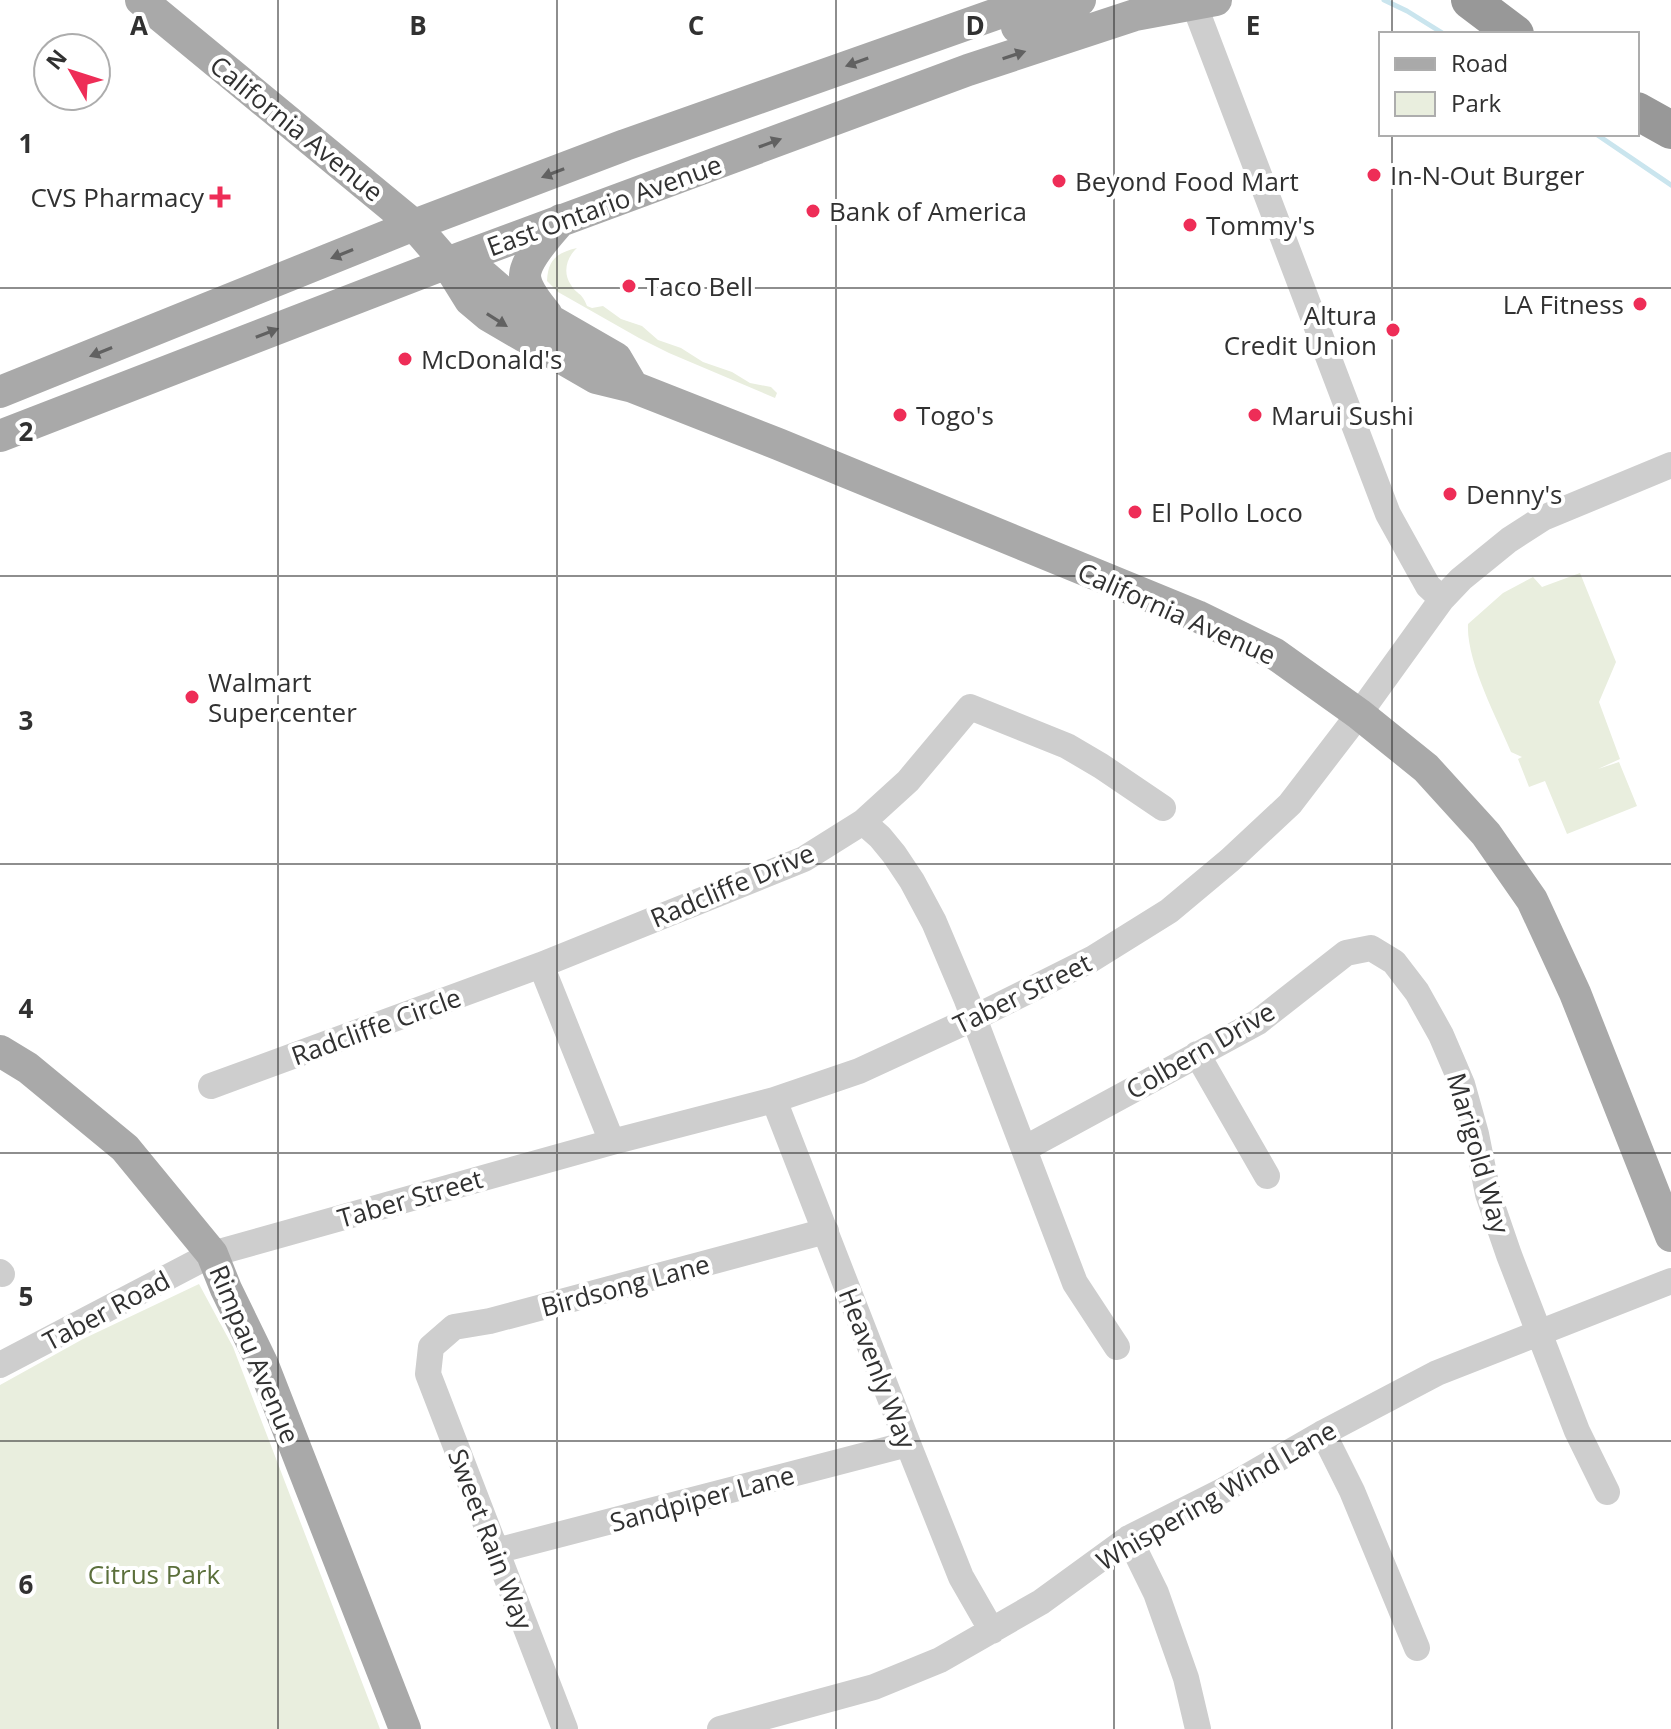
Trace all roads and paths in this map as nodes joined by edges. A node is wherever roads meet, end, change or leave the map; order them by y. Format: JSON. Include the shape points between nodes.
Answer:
{"nodes":[{"id":1,"x":141,"y":0,"type":"edge"},
{"id":2,"x":1036,"y":0,"type":"edge"},
{"id":3,"x":1080,"y":0,"type":"edge"},
{"id":4,"x":1470,"y":0,"type":"edge"},
{"id":5,"x":1202,"y":1,"type":"edge"},
{"id":6,"x":1512,"y":32,"type":"edge"},
{"id":7,"x":907,"y":93,"type":"junction"},
{"id":8,"x":1639,"y":112,"type":"edge"},
{"id":9,"x":1671,"y":130,"type":"edge"},
{"id":10,"x":561,"y":220,"type":"junction"},
{"id":11,"x":414,"y":225,"type":"junction"},
{"id":12,"x":447,"y":263,"type":"junction"},
{"id":13,"x":552,"y":321,"type":"junction"},
{"id":14,"x":633,"y":387,"type":"junction"},
{"id":15,"x":0,"y":392,"type":"edge"},
{"id":16,"x":0,"y":436,"type":"edge"},
{"id":17,"x":1671,"y":465,"type":"edge"},
{"id":18,"x":1442,"y":599,"type":"junction"},
{"id":19,"x":1359,"y":714,"type":"junction"},
{"id":20,"x":1163,"y":808,"type":"dead end"},
{"id":21,"x":863,"y":822,"type":"junction"},
{"id":22,"x":1371,"y":948,"type":"joint"},
{"id":23,"x":541,"y":965,"type":"junction"},
{"id":24,"x":974,"y":1018,"type":"junction"},
{"id":25,"x":0,"y":1051,"type":"edge"},
{"id":26,"x":1197,"y":1054,"type":"junction"},
{"id":27,"x":211,"y":1086,"type":"dead end"},
{"id":28,"x":774,"y":1100,"type":"junction"},
{"id":29,"x":612,"y":1142,"type":"junction"},
{"id":30,"x":1024,"y":1149,"type":"junction"},
{"id":31,"x":1267,"y":1176,"type":"dead end"},
{"id":32,"x":826,"y":1231,"type":"junction"},
{"id":33,"x":1671,"y":1236,"type":"edge"},
{"id":34,"x":212,"y":1254,"type":"junction"},
{"id":35,"x":1671,"y":1281,"type":"edge"},
{"id":36,"x":1539,"y":1333,"type":"junction"},
{"id":37,"x":431,"y":1347,"type":"joint"},
{"id":38,"x":1117,"y":1347,"type":"dead end"},
{"id":39,"x":0,"y":1365,"type":"edge"},
{"id":40,"x":1323,"y":1433,"type":"junction"},
{"id":41,"x":908,"y":1444,"type":"junction"},
{"id":42,"x":1607,"y":1492,"type":"dead end"},
{"id":43,"x":1129,"y":1538,"type":"junction"},
{"id":44,"x":496,"y":1551,"type":"junction"},
{"id":45,"x":992,"y":1631,"type":"junction"},
{"id":46,"x":1417,"y":1648,"type":"dead end"},
{"id":47,"x":405,"y":1729,"type":"edge"},
{"id":48,"x":565,"y":1729,"type":"edge"},
{"id":49,"x":720,"y":1729,"type":"edge"},
{"id":50,"x":1198,"y":1729,"type":"edge"}],
"edges":[{"from":1,"to":11,"type":"main road","name":"California Avenue"},
{"from":2,"to":11,"type":"main road","name":"East Ontario Avenue","one_way":true},
{"from":3,"to":7,"type":"main road","via":[[910,64],[903,73]]},
{"from":4,"to":6,"type":"highway"},
{"from":7,"to":5,"type":"main road","name":"East Ontario Avenue","one_way":true,"via":[[1135,15]]},
{"from":5,"to":18,"type":"street","via":[[1388,514],[1428,586]]},
{"from":10,"to":7,"type":"main road","name":"East Ontario Avenue","one_way":true},
{"from":8,"to":9,"type":"highway"},
{"from":10,"to":12,"type":"main road","name":"East Ontario Avenue"},
{"from":10,"to":13,"type":"main road","via":[[525,274],[534,298]]},
{"from":11,"to":12,"type":"main road","name":"California Avenue"},
{"from":11,"to":15,"type":"main road","name":"East Ontario Avenue","one_way":true},
{"from":12,"to":13,"type":"main road","name":"California Avenue","via":[[484,276]]},
{"from":12,"to":14,"type":"main road","name":"California Avenue","one_way":true,"via":[[470,300],[489,316],[596,378]]},
{"from":16,"to":12,"type":"main road","name":"East Ontario Avenue","one_way":true},
{"from":13,"to":14,"type":"main road","name":"California Avenue","via":[[616,358]]},
{"from":14,"to":19,"type":"main road","name":"California Avenue","via":[[1197,616],[1275,654]]},
{"from":17,"to":18,"type":"street","name":"Taber Street","via":[[1543,518],[1509,540]]},
{"from":18,"to":19,"type":"street","name":"Taber Street"},
{"from":19,"to":24,"type":"street","name":"Taber Street","via":[[1290,804],[1169,911],[1092,959]]},
{"from":19,"to":33,"type":"main road","name":"California Avenue","via":[[1426,768],[1486,834],[1532,900],[1575,993]]},
{"from":20,"to":21,"type":"street","name":"Radcliffe Drive","via":[[1067,746],[970,707],[908,781]]},
{"from":21,"to":23,"type":"street","name":"Radcliffe Drive","via":[[804,859]]},
{"from":21,"to":24,"type":"street","via":[[912,881]]},
{"from":22,"to":26,"type":"street","name":"Colbern Drive","via":[[1346,953],[1258,1022]]},
{"from":22,"to":36,"type":"street","name":"Marigold Way","via":[[1394,962],[1441,1035],[1462,1084],[1488,1194]]},
{"from":23,"to":27,"type":"street","name":"Radcliffe Circle"},
{"from":23,"to":29,"type":"street"},
{"from":24,"to":28,"type":"street","name":"Taber Street","via":[[859,1071]]},
{"from":24,"to":30,"type":"street"},
{"from":25,"to":34,"type":"main road","name":"Rimpau Avenue","via":[[125,1148]]},
{"from":26,"to":30,"type":"street","name":"Colbern Drive"},
{"from":26,"to":31,"type":"street"},
{"from":28,"to":29,"type":"street","name":"Taber Street"},
{"from":28,"to":32,"type":"street","name":"Heavenly Way"},
{"from":29,"to":34,"type":"street","name":"Taber Street"},
{"from":30,"to":38,"type":"street","via":[[1075,1283]]},
{"from":32,"to":37,"type":"street","name":"Birdsong Lane","via":[[454,1327]]},
{"from":32,"to":41,"type":"street","name":"Heavenly Way"},
{"from":34,"to":39,"type":"street","name":"Taber Road"},
{"from":34,"to":47,"type":"main road","name":"Rimpau Avenue","via":[[263,1365]]},
{"from":35,"to":36,"type":"street","name":"Whispering Wind Lane"},
{"from":36,"to":40,"type":"street","name":"Whispering Wind Lane","via":[[1437,1373]]},
{"from":36,"to":42,"type":"street","name":"Marigold Way"},
{"from":37,"to":44,"type":"street","name":"Sweet Rain Way","via":[[428,1374]]},
{"from":40,"to":43,"type":"street","name":"Whispering Wind Lane"},
{"from":40,"to":46,"type":"street"},
{"from":41,"to":44,"type":"street","name":"Sandpiper Lane"},
{"from":41,"to":45,"type":"street","name":"Heavenly Way","via":[[961,1577]]},
{"from":43,"to":45,"type":"street","name":"Whispering Wind Lane"},
{"from":43,"to":50,"type":"street","via":[[1156,1593]]},
{"from":44,"to":48,"type":"street","name":"Sweet Rain Way"},
{"from":45,"to":49,"type":"street","name":"Whispering Wind Lane","via":[[874,1687]]}]}
